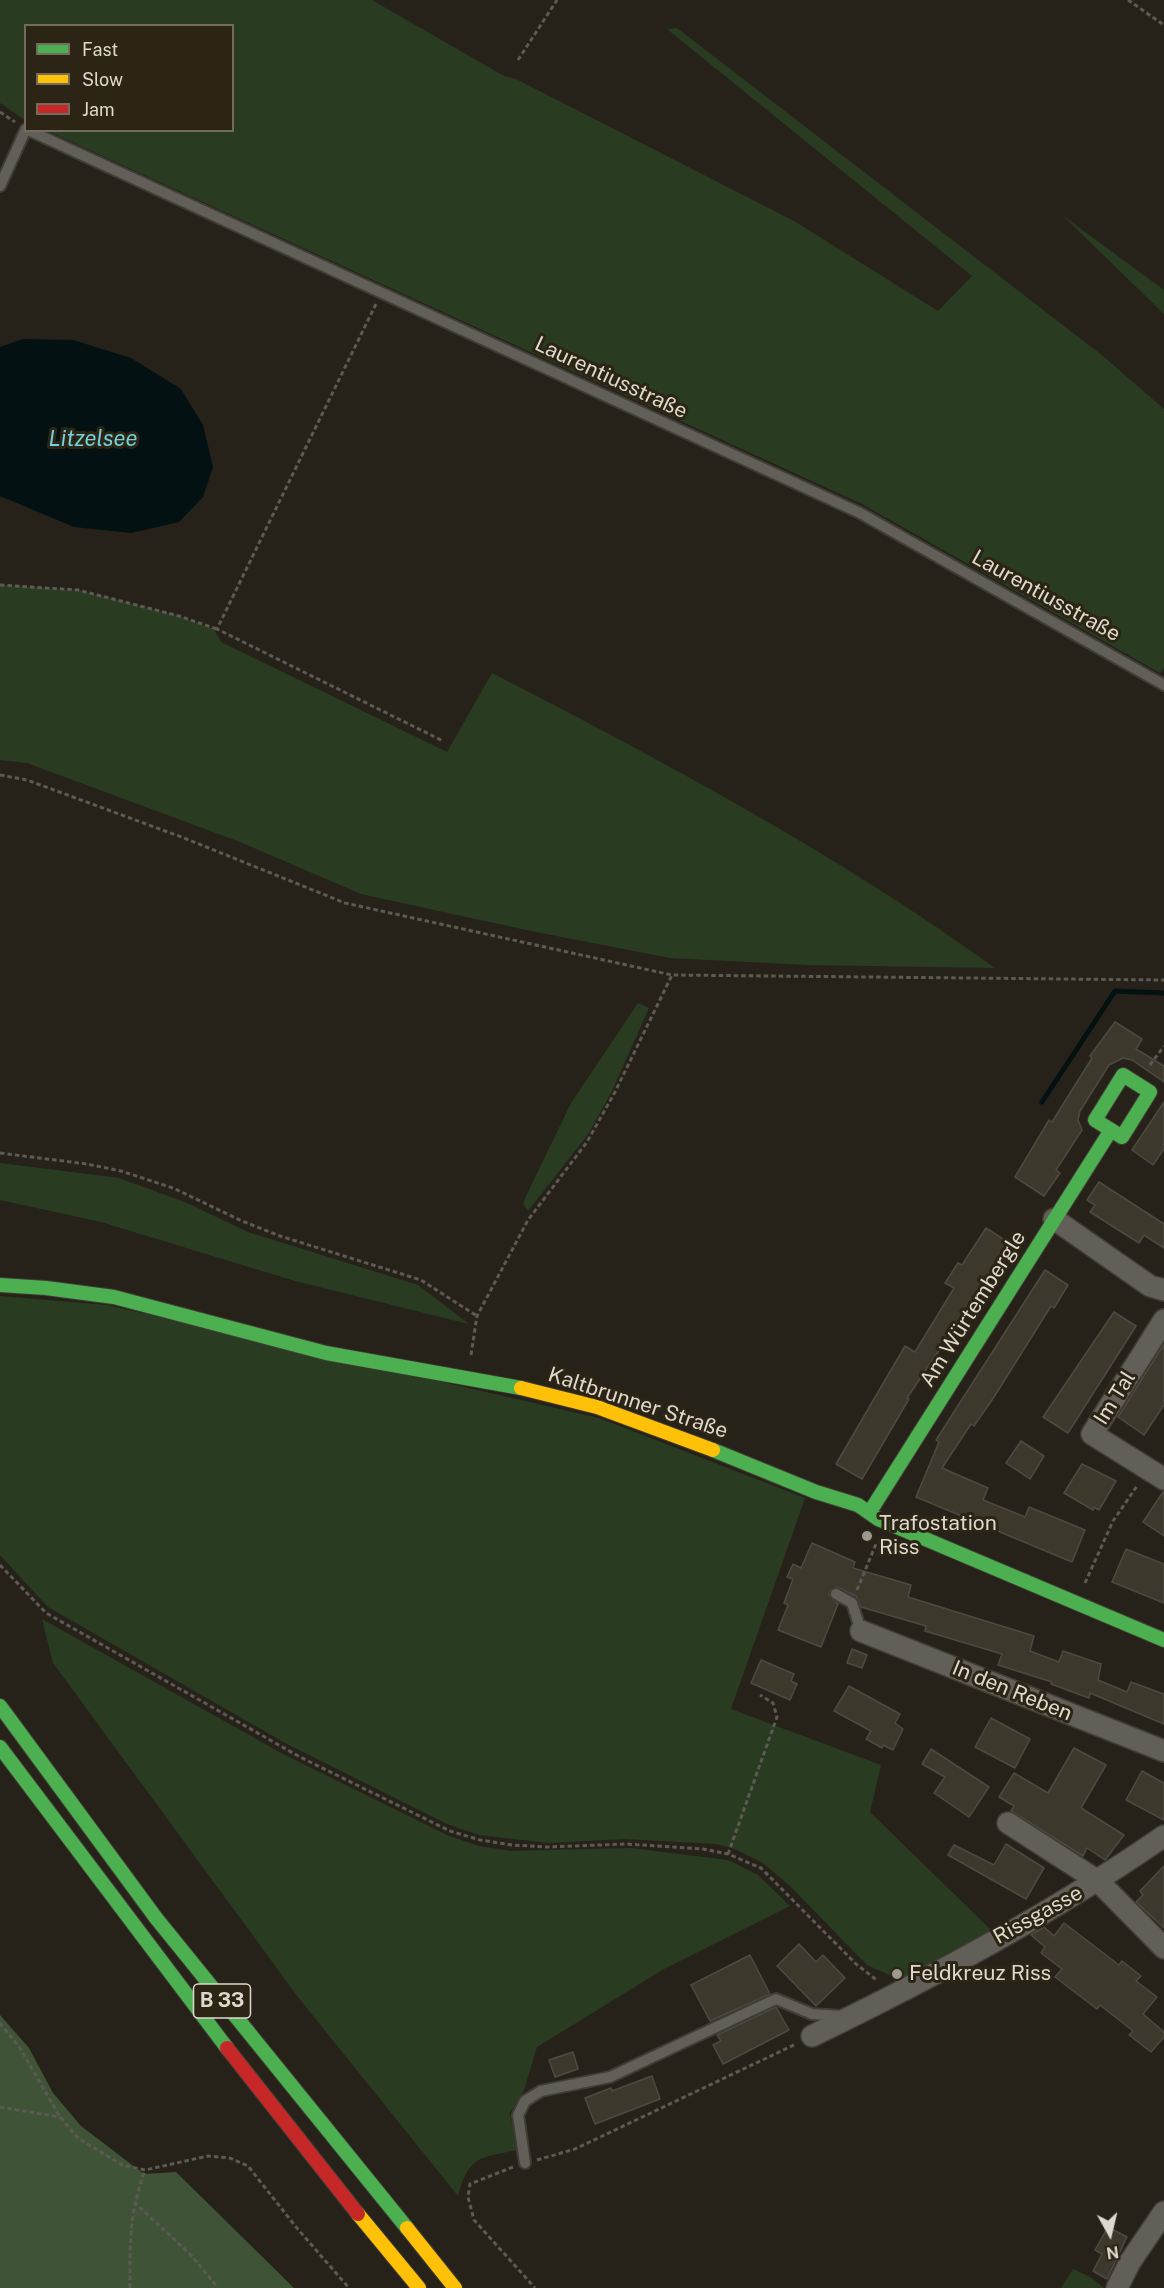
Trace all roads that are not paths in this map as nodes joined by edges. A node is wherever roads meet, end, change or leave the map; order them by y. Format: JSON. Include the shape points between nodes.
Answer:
{"nodes":[{"id":1,"x":25,"y":132,"type":"edge"},
{"id":2,"x":33,"y":132,"type":"edge"},
{"id":3,"x":0,"y":186,"type":"edge"},
{"id":4,"x":1164,"y":685,"type":"edge"},
{"id":5,"x":1111,"y":1130,"type":"dead end"},
{"id":6,"x":1054,"y":1219,"type":"junction"},
{"id":7,"x":0,"y":1285,"type":"edge"},
{"id":8,"x":1164,"y":1290,"type":"edge"},
{"id":9,"x":1164,"y":1320,"type":"edge"},
{"id":10,"x":1156,"y":1475,"type":"edge"},
{"id":11,"x":871,"y":1510,"type":"junction"},
{"id":12,"x":836,"y":1594,"type":"dead end"},
{"id":13,"x":861,"y":1631,"type":"joint"},
{"id":14,"x":1164,"y":1640,"type":"edge"},
{"id":15,"x":0,"y":1706,"type":"edge"},
{"id":16,"x":0,"y":1747,"type":"edge"},
{"id":17,"x":1164,"y":1751,"type":"edge"},
{"id":18,"x":1008,"y":1823,"type":"dead end"},
{"id":19,"x":1164,"y":1836,"type":"edge"},
{"id":20,"x":1098,"y":1881,"type":"junction"},
{"id":21,"x":1164,"y":1948,"type":"edge"},
{"id":22,"x":851,"y":2017,"type":"junction"},
{"id":23,"x":812,"y":2036,"type":"road end"},
{"id":24,"x":525,"y":2163,"type":"road end"},
{"id":25,"x":1164,"y":2212,"type":"edge"},
{"id":26,"x":419,"y":2288,"type":"edge"},
{"id":27,"x":455,"y":2288,"type":"edge"},
{"id":28,"x":1117,"y":2288,"type":"edge"}],
"edges":[{"from":1,"to":3,"type":"lane"},
{"from":2,"to":4,"type":"lane","name":"Laurentiusstraße","via":[[860,513]]},
{"from":5,"to":6,"type":"main road","name":"Am Würtembergle"},
{"from":6,"to":8,"type":"street","via":[[1150,1286]]},
{"from":6,"to":11,"type":"main road","name":"Am Würtembergle"},
{"from":7,"to":11,"type":"main road","name":"Kaltbrunner Straße","via":[[108,1296],[180,1312],[287,1344],[525,1389],[598,1408]]},
{"from":9,"to":10,"type":"street","name":"Im Tal","via":[[1092,1434]]},
{"from":11,"to":14,"type":"main road","name":"Kaltbrunner Straße","via":[[878,1519]]},
{"from":12,"to":13,"type":"lane","via":[[852,1603]]},
{"from":13,"to":17,"type":"street","name":"In den Reben"},
{"from":15,"to":27,"type":"main road","number":"B 33","via":[[156,1918]]},
{"from":16,"to":26,"type":"main road","number":"B 33","via":[[147,1943]]},
{"from":18,"to":20,"type":"street"},
{"from":19,"to":20,"type":"street","name":"Rissgasse"},
{"from":20,"to":21,"type":"street"},
{"from":20,"to":22,"type":"street","name":"Rissgasse"},
{"from":22,"to":23,"type":"street","name":"Rissgasse"},
{"from":22,"to":24,"type":"lane","via":[[812,2014],[776,1999],[610,2077],[541,2091],[525,2101],[518,2115]]},
{"from":25,"to":28,"type":"street"}]}
